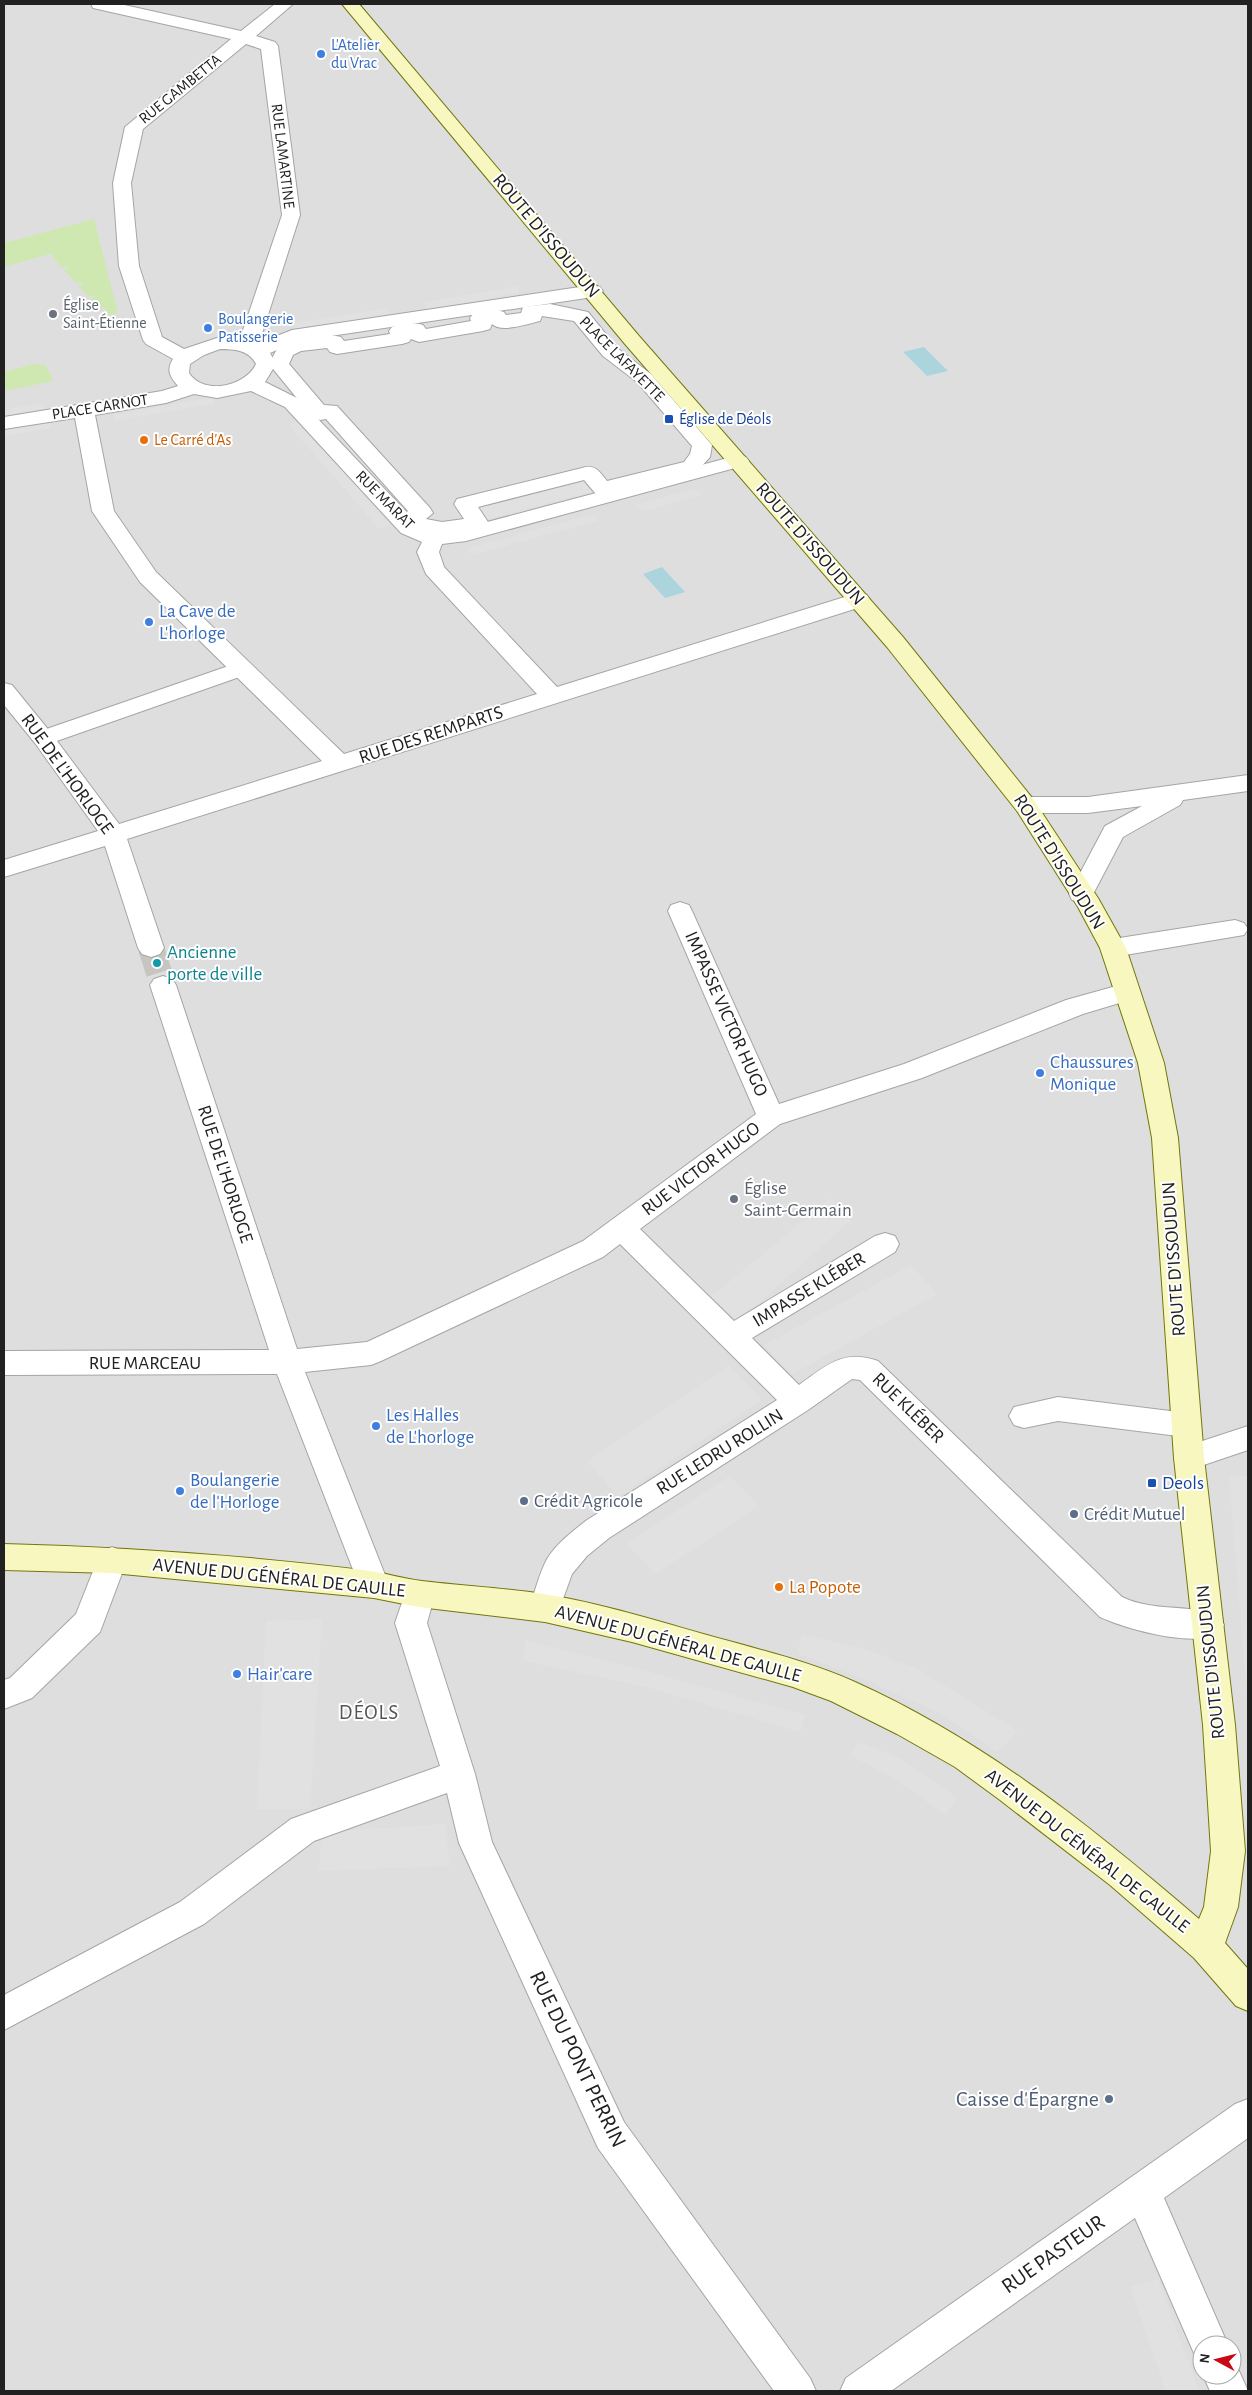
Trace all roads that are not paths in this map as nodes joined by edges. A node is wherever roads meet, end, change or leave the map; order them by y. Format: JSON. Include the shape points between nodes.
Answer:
{"nodes":[{"id":1,"x":99,"y":4,"type":"edge"},
{"id":2,"x":285,"y":4,"type":"edge"},
{"id":3,"x":350,"y":4,"type":"edge"},
{"id":4,"x":243,"y":37,"type":"junction"},
{"id":5,"x":594,"y":290,"type":"junction"},
{"id":6,"x":253,"y":349,"type":"junction"},
{"id":7,"x":184,"y":358,"type":"junction"},
{"id":8,"x":252,"y":383,"type":"junction"},
{"id":9,"x":195,"y":387,"type":"junction"},
{"id":10,"x":84,"y":410,"type":"junction"},
{"id":11,"x":4,"y":423,"type":"edge"},
{"id":12,"x":739,"y":461,"type":"junction"},
{"id":13,"x":414,"y":521,"type":"joint"},
{"id":14,"x":434,"y":539,"type":"junction"},
{"id":15,"x":859,"y":600,"type":"junction"},
{"id":16,"x":240,"y":669,"type":"junction"},
{"id":17,"x":4,"y":690,"type":"edge"},
{"id":18,"x":552,"y":696,"type":"junction"},
{"id":19,"x":43,"y":738,"type":"junction"},
{"id":20,"x":340,"y":764,"type":"junction"},
{"id":21,"x":1248,"y":783,"type":"edge"},
{"id":22,"x":1187,"y":791,"type":"junction"},
{"id":23,"x":1025,"y":805,"type":"junction"},
{"id":24,"x":113,"y":834,"type":"junction"},
{"id":25,"x":4,"y":868,"type":"edge"},
{"id":26,"x":1081,"y":894,"type":"junction"},
{"id":27,"x":680,"y":910,"type":"dead end"},
{"id":28,"x":1235,"y":929,"type":"dead end"},
{"id":29,"x":151,"y":948,"type":"tunnel mouth"},
{"id":30,"x":1113,"y":948,"type":"junction"},
{"id":31,"x":163,"y":985,"type":"tunnel mouth"},
{"id":32,"x":1127,"y":992,"type":"junction"},
{"id":33,"x":771,"y":1116,"type":"junction"},
{"id":34,"x":621,"y":1228,"type":"junction"},
{"id":35,"x":885,"y":1244,"type":"dead end"},
{"id":36,"x":732,"y":1336,"type":"junction"},
{"id":37,"x":287,"y":1362,"type":"junction"},
{"id":38,"x":4,"y":1363,"type":"edge"},
{"id":39,"x":798,"y":1402,"type":"junction"},
{"id":40,"x":1024,"y":1416,"type":"dead end"},
{"id":41,"x":1186,"y":1425,"type":"junction"},
{"id":42,"x":1248,"y":1438,"type":"edge"},
{"id":43,"x":1189,"y":1458,"type":"junction"},
{"id":44,"x":4,"y":1557,"type":"edge"},
{"id":45,"x":112,"y":1560,"type":"junction"},
{"id":46,"x":374,"y":1585,"type":"junction"},
{"id":47,"x":419,"y":1594,"type":"junction"},
{"id":48,"x":545,"y":1608,"type":"junction"},
{"id":49,"x":1208,"y":1625,"type":"junction"},
{"id":50,"x":4,"y":1695,"type":"edge"},
{"id":51,"x":459,"y":1774,"type":"junction"},
{"id":52,"x":1206,"y":1947,"type":"junction"},
{"id":53,"x":1248,"y":1994,"type":"edge"},
{"id":54,"x":4,"y":2013,"type":"edge"},
{"id":55,"x":1248,"y":2117,"type":"edge"},
{"id":56,"x":1142,"y":2191,"type":"junction"},
{"id":57,"x":1205,"y":2335,"type":"edge"},
{"id":58,"x":797,"y":2391,"type":"edge"},
{"id":59,"x":859,"y":2391,"type":"edge"}],
"edges":[{"from":1,"to":4,"type":"street"},
{"from":2,"to":4,"type":"street","name":"RUE GAMBETTA"},
{"from":3,"to":5,"type":"main road","name":"ROUTE D'ISSOUDUN"},
{"from":4,"to":6,"type":"street","name":"RUE LAMARTINE","via":[[269,46],[291,215]]},
{"from":4,"to":7,"type":"street","name":"RUE GAMBETTA","via":[[134,127],[122,183],[129,266],[153,340]]},
{"from":5,"to":6,"type":"street","name":"PLACE LAFAYETTE","via":[[292,336]]},
{"from":5,"to":12,"type":"main road","name":"ROUTE D'ISSOUDUN","via":[[632,340]]},
{"from":6,"to":7,"type":"street","via":[[234,343],[206,346]]},
{"from":6,"to":8,"type":"street","via":[[266,364],[260,377]]},
{"from":7,"to":9,"type":"street","via":[[180,374],[185,382]]},
{"from":8,"to":9,"type":"street","via":[[242,388],[218,391]]},
{"from":8,"to":14,"type":"street","name":"RUE MARAT","via":[[292,403],[410,528]]},
{"from":9,"to":10,"type":"street","name":"PLACE CARNOT","via":[[166,397]]},
{"from":10,"to":11,"type":"street","name":"PLACE CARNOT"},
{"from":10,"to":16,"type":"street","via":[[103,511],[148,577]]},
{"from":12,"to":14,"type":"street","via":[[458,536]]},
{"from":12,"to":15,"type":"main road","name":"ROUTE D'ISSOUDUN"},
{"from":13,"to":13,"type":"street","name":"PLACE LAFAYETTE","via":[[410,517],[422,513],[330,410],[320,414],[280,368],[279,360],[285,351],[296,346],[334,341],[337,348],[402,338],[399,331],[416,328],[419,336],[483,325],[480,318],[497,316],[501,322],[533,317],[530,311],[575,313],[610,352],[644,378],[702,445],[702,454],[696,462],[682,468],[602,489],[589,472],[465,504],[477,522],[438,529]]},
{"from":14,"to":18,"type":"street","name":"RUE MARAT","via":[[428,552],[434,569]]},
{"from":15,"to":18,"type":"street","name":"RUE DES REMPARTS"},
{"from":15,"to":23,"type":"main road","name":"ROUTE D'ISSOUDUN"},
{"from":16,"to":19,"type":"street"},
{"from":16,"to":20,"type":"street"},
{"from":17,"to":19,"type":"street","name":"RUE DE L'HORLOGE"},
{"from":18,"to":20,"type":"street","name":"RUE DES REMPARTS"},
{"from":19,"to":24,"type":"street","name":"RUE DE L'HORLOGE"},
{"from":20,"to":24,"type":"street","name":"RUE DES REMPARTS"},
{"from":21,"to":22,"type":"street"},
{"from":22,"to":23,"type":"street","via":[[1088,805]]},
{"from":22,"to":26,"type":"street","via":[[1114,832]]},
{"from":23,"to":26,"type":"main road","name":"ROUTE D'ISSOUDUN"},
{"from":24,"to":25,"type":"street","name":"RUE DES REMPARTS"},
{"from":24,"to":29,"type":"street","name":"RUE DE L'HORLOGE"},
{"from":26,"to":30,"type":"main road","name":"ROUTE D'ISSOUDUN"},
{"from":27,"to":33,"type":"street","name":"IMPASSE VICTOR HUGO"},
{"from":28,"to":30,"type":"street"},
{"from":30,"to":32,"type":"main road","name":"ROUTE D'ISSOUDUN"},
{"from":31,"to":37,"type":"street","name":"RUE DE L'HORLOGE"},
{"from":32,"to":33,"type":"street","name":"RUE VICTOR HUGO","via":[[1075,1007],[913,1071]]},
{"from":32,"to":41,"type":"main road","name":"ROUTE D'ISSOUDUN","via":[[1151,1063],[1166,1138]]},
{"from":33,"to":34,"type":"street","name":"RUE VICTOR HUGO"},
{"from":34,"to":36,"type":"street"},
{"from":34,"to":37,"type":"street","name":"RUE VICTOR HUGO","via":[[593,1248],[371,1353]]},
{"from":35,"to":36,"type":"street","name":"IMPASSE KLÉBER"},
{"from":36,"to":39,"type":"street"},
{"from":37,"to":38,"type":"street","name":"RUE MARCEAU"},
{"from":37,"to":46,"type":"street","name":"RUE DE L'HORLOGE"},
{"from":39,"to":48,"type":"street","name":"RUE LEDRU ROLLIN","via":[[598,1529],[559,1567]]},
{"from":39,"to":49,"type":"street","name":"RUE KLÉBER","via":[[841,1370],[852,1367],[868,1369],[1110,1608],[1142,1618]]},
{"from":40,"to":41,"type":"street","via":[[1058,1409]]},
{"from":41,"to":43,"type":"main road","name":"ROUTE D'ISSOUDUN"},
{"from":42,"to":43,"type":"street"},
{"from":43,"to":49,"type":"main road","name":"ROUTE D'ISSOUDUN"},
{"from":44,"to":45,"type":"main road","name":"AVENUE DU GÉNÉRAL DE GAULLE"},
{"from":45,"to":46,"type":"main road","name":"AVENUE DU GÉNÉRAL DE GAULLE"},
{"from":45,"to":50,"type":"street","via":[[89,1622],[21,1688]]},
{"from":46,"to":47,"type":"main road","name":"AVENUE DU GÉNÉRAL DE GAULLE"},
{"from":47,"to":48,"type":"main road","name":"AVENUE DU GÉNÉRAL DE GAULLE"},
{"from":47,"to":51,"type":"street","name":"RUE DU PONT PERRIN","via":[[411,1623]]},
{"from":48,"to":52,"type":"main road","name":"AVENUE DU GÉNÉRAL DE GAULLE","via":[[642,1630],[793,1673],[842,1691],[908,1724],[966,1757],[1012,1789],[1122,1874]]},
{"from":49,"to":52,"type":"main road","name":"ROUTE D'ISSOUDUN","via":[[1228,1851],[1221,1908]]},
{"from":51,"to":54,"type":"street","via":[[302,1830],[192,1913]]},
{"from":51,"to":58,"type":"street","name":"RUE DU PONT PERRIN","via":[[476,1843],[611,2135]]},
{"from":52,"to":53,"type":"main road","name":"AVENUE DU GÉNÉRAL DE GAULLE"},
{"from":55,"to":56,"type":"street","name":"RUE PASTEUR"},
{"from":56,"to":57,"type":"street"},
{"from":56,"to":59,"type":"street","name":"RUE PASTEUR"}]}
